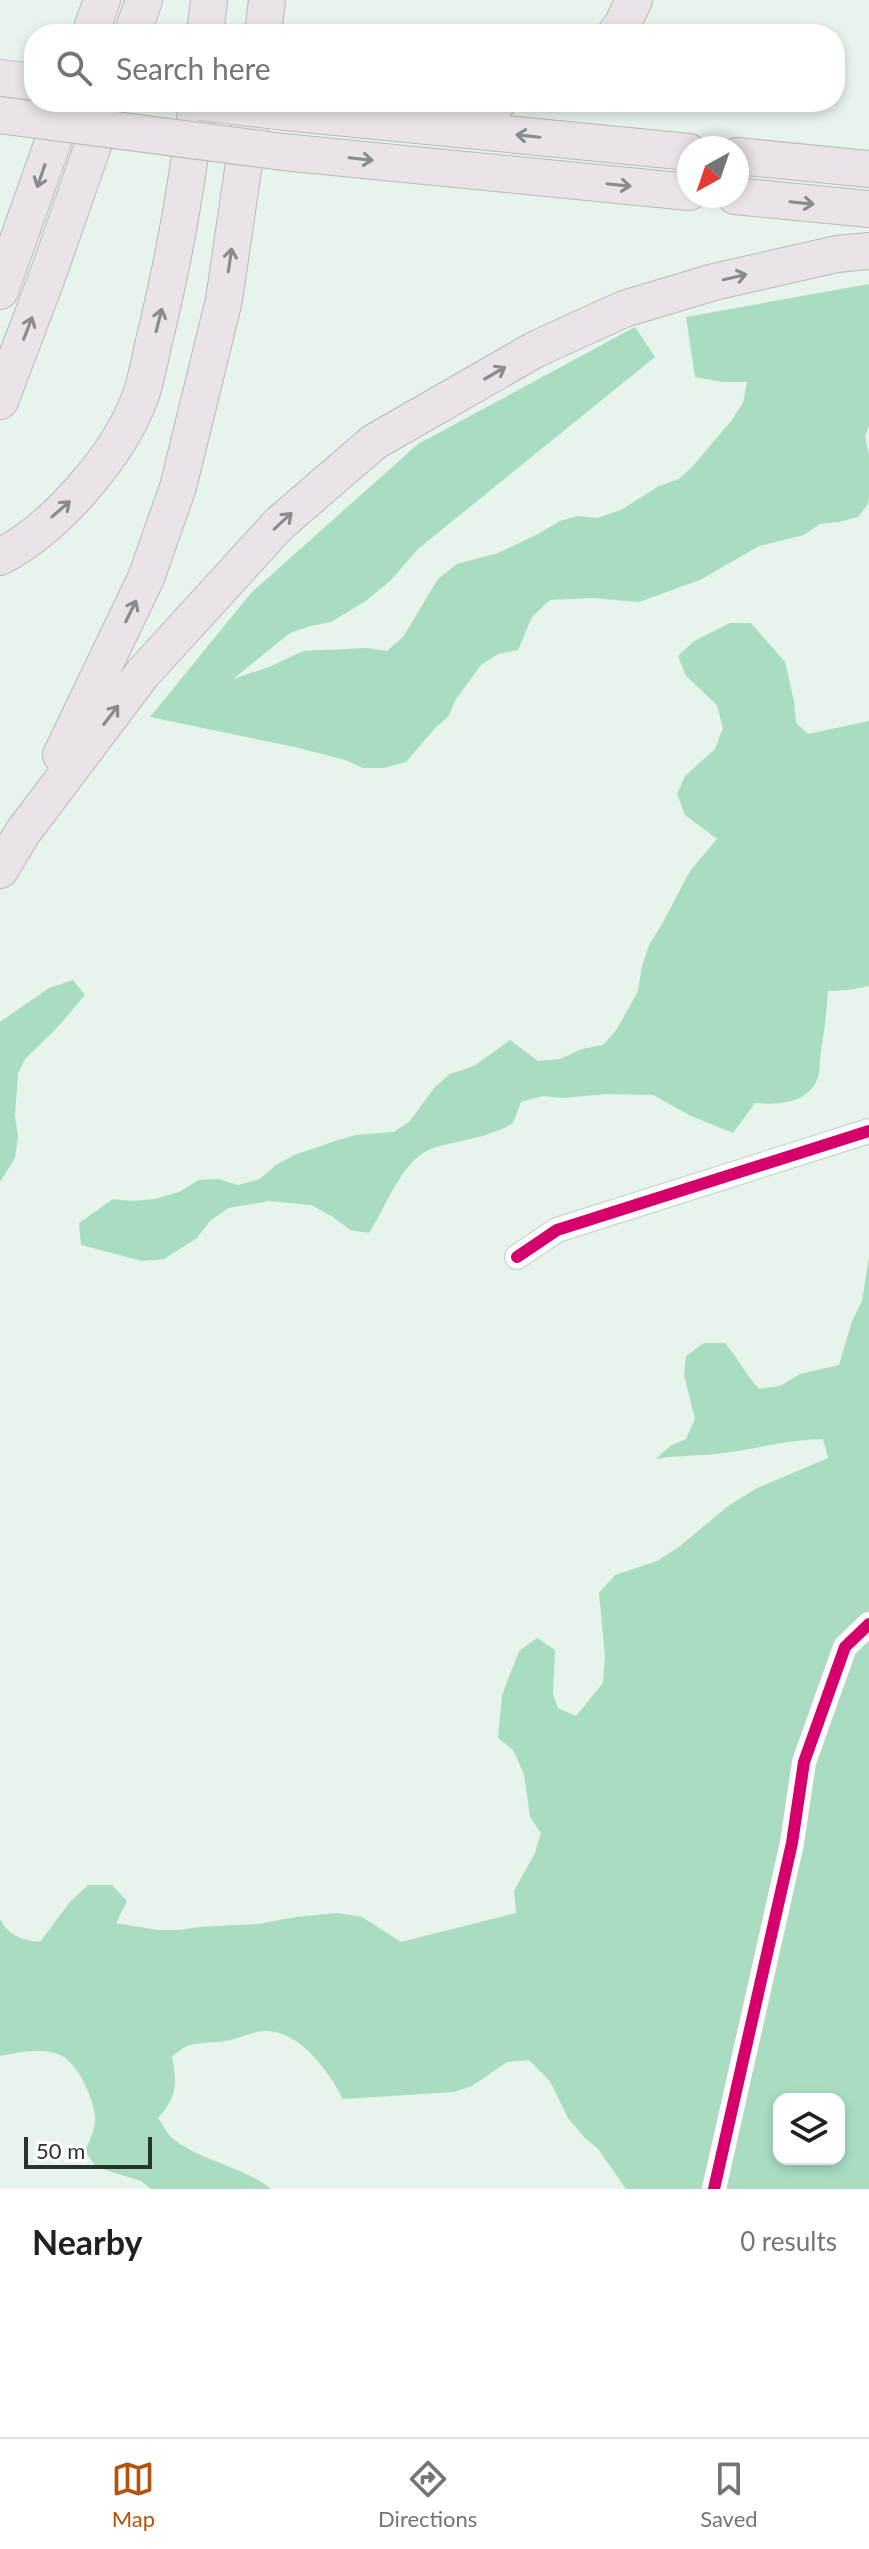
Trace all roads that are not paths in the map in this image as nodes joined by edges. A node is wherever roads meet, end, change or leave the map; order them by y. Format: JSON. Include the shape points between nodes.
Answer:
{"nodes":[{"id":1,"x":102,"y":0,"type":"edge"},
{"id":2,"x":144,"y":0,"type":"edge"},
{"id":3,"x":209,"y":0,"type":"edge"},
{"id":4,"x":267,"y":0,"type":"edge"},
{"id":5,"x":634,"y":0,"type":"edge"},
{"id":6,"x":94,"y":24,"type":"edge"},
{"id":7,"x":136,"y":24,"type":"edge"},
{"id":8,"x":206,"y":24,"type":"edge"},
{"id":9,"x":264,"y":24,"type":"edge"},
{"id":10,"x":622,"y":24,"type":"edge"},
{"id":11,"x":0,"y":78,"type":"edge"},
{"id":12,"x":24,"y":81,"type":"edge"},
{"id":13,"x":63,"y":112,"type":"edge"},
{"id":14,"x":105,"y":112,"type":"edge"},
{"id":15,"x":198,"y":112,"type":"edge"},
{"id":16,"x":268,"y":112,"type":"edge"},
{"id":17,"x":299,"y":112,"type":"edge"},
{"id":18,"x":398,"y":112,"type":"edge"},
{"id":19,"x":0,"y":115,"type":"edge"},
{"id":20,"x":323,"y":116,"type":"junction"},
{"id":21,"x":677,"y":151,"type":"edge"},
{"id":22,"x":749,"y":157,"type":"edge"},
{"id":23,"x":869,"y":169,"type":"edge"},
{"id":24,"x":677,"y":191,"type":"edge"},
{"id":25,"x":749,"y":197,"type":"edge"},
{"id":26,"x":869,"y":209,"type":"edge"},
{"id":27,"x":853,"y":252,"type":"edge"},
{"id":28,"x":0,"y":291,"type":"edge"},
{"id":29,"x":0,"y":401,"type":"edge"},
{"id":30,"x":0,"y":557,"type":"edge"},
{"id":31,"x":23,"y":832,"type":"junction"},
{"id":32,"x":0,"y":870,"type":"edge"},
{"id":33,"x":869,"y":1131,"type":"edge"},
{"id":34,"x":517,"y":1257,"type":"dead end"},
{"id":35,"x":869,"y":1624,"type":"edge"},
{"id":36,"x":714,"y":2189,"type":"edge"}],
"edges":[{"from":1,"to":6,"type":"highway"},
{"from":2,"to":7,"type":"highway"},
{"from":3,"to":8,"type":"highway"},
{"from":4,"to":9,"type":"highway"},
{"from":5,"to":10,"type":"highway"},
{"from":11,"to":12,"type":"highway"},
{"from":13,"to":28,"type":"highway","one_way":true},
{"from":29,"to":14,"type":"highway","one_way":true},
{"from":30,"to":15,"type":"highway","one_way":true,"via":[[18,548],[81,492],[117,444],[140,396],[172,265]]},
{"from":31,"to":16,"type":"highway","one_way":true,"via":[[146,578],[178,487]]},
{"from":17,"to":20,"type":"highway"},
{"from":18,"to":20,"type":"highway"},
{"from":19,"to":24,"type":"highway","one_way":true,"bridge":true,"via":[[283,152]]},
{"from":21,"to":20,"type":"highway","one_way":true},
{"from":22,"to":23,"type":"highway"},
{"from":25,"to":26,"type":"highway","one_way":true},
{"from":31,"to":27,"type":"highway","one_way":true,"via":[[143,673],[279,524],[374,442],[536,349],[624,309],[714,282]]},
{"from":31,"to":32,"type":"highway"},
{"from":33,"to":34,"type":"street","via":[[557,1230]]},
{"from":35,"to":36,"type":"street","via":[[845,1647],[804,1762],[792,1843]]}]}
